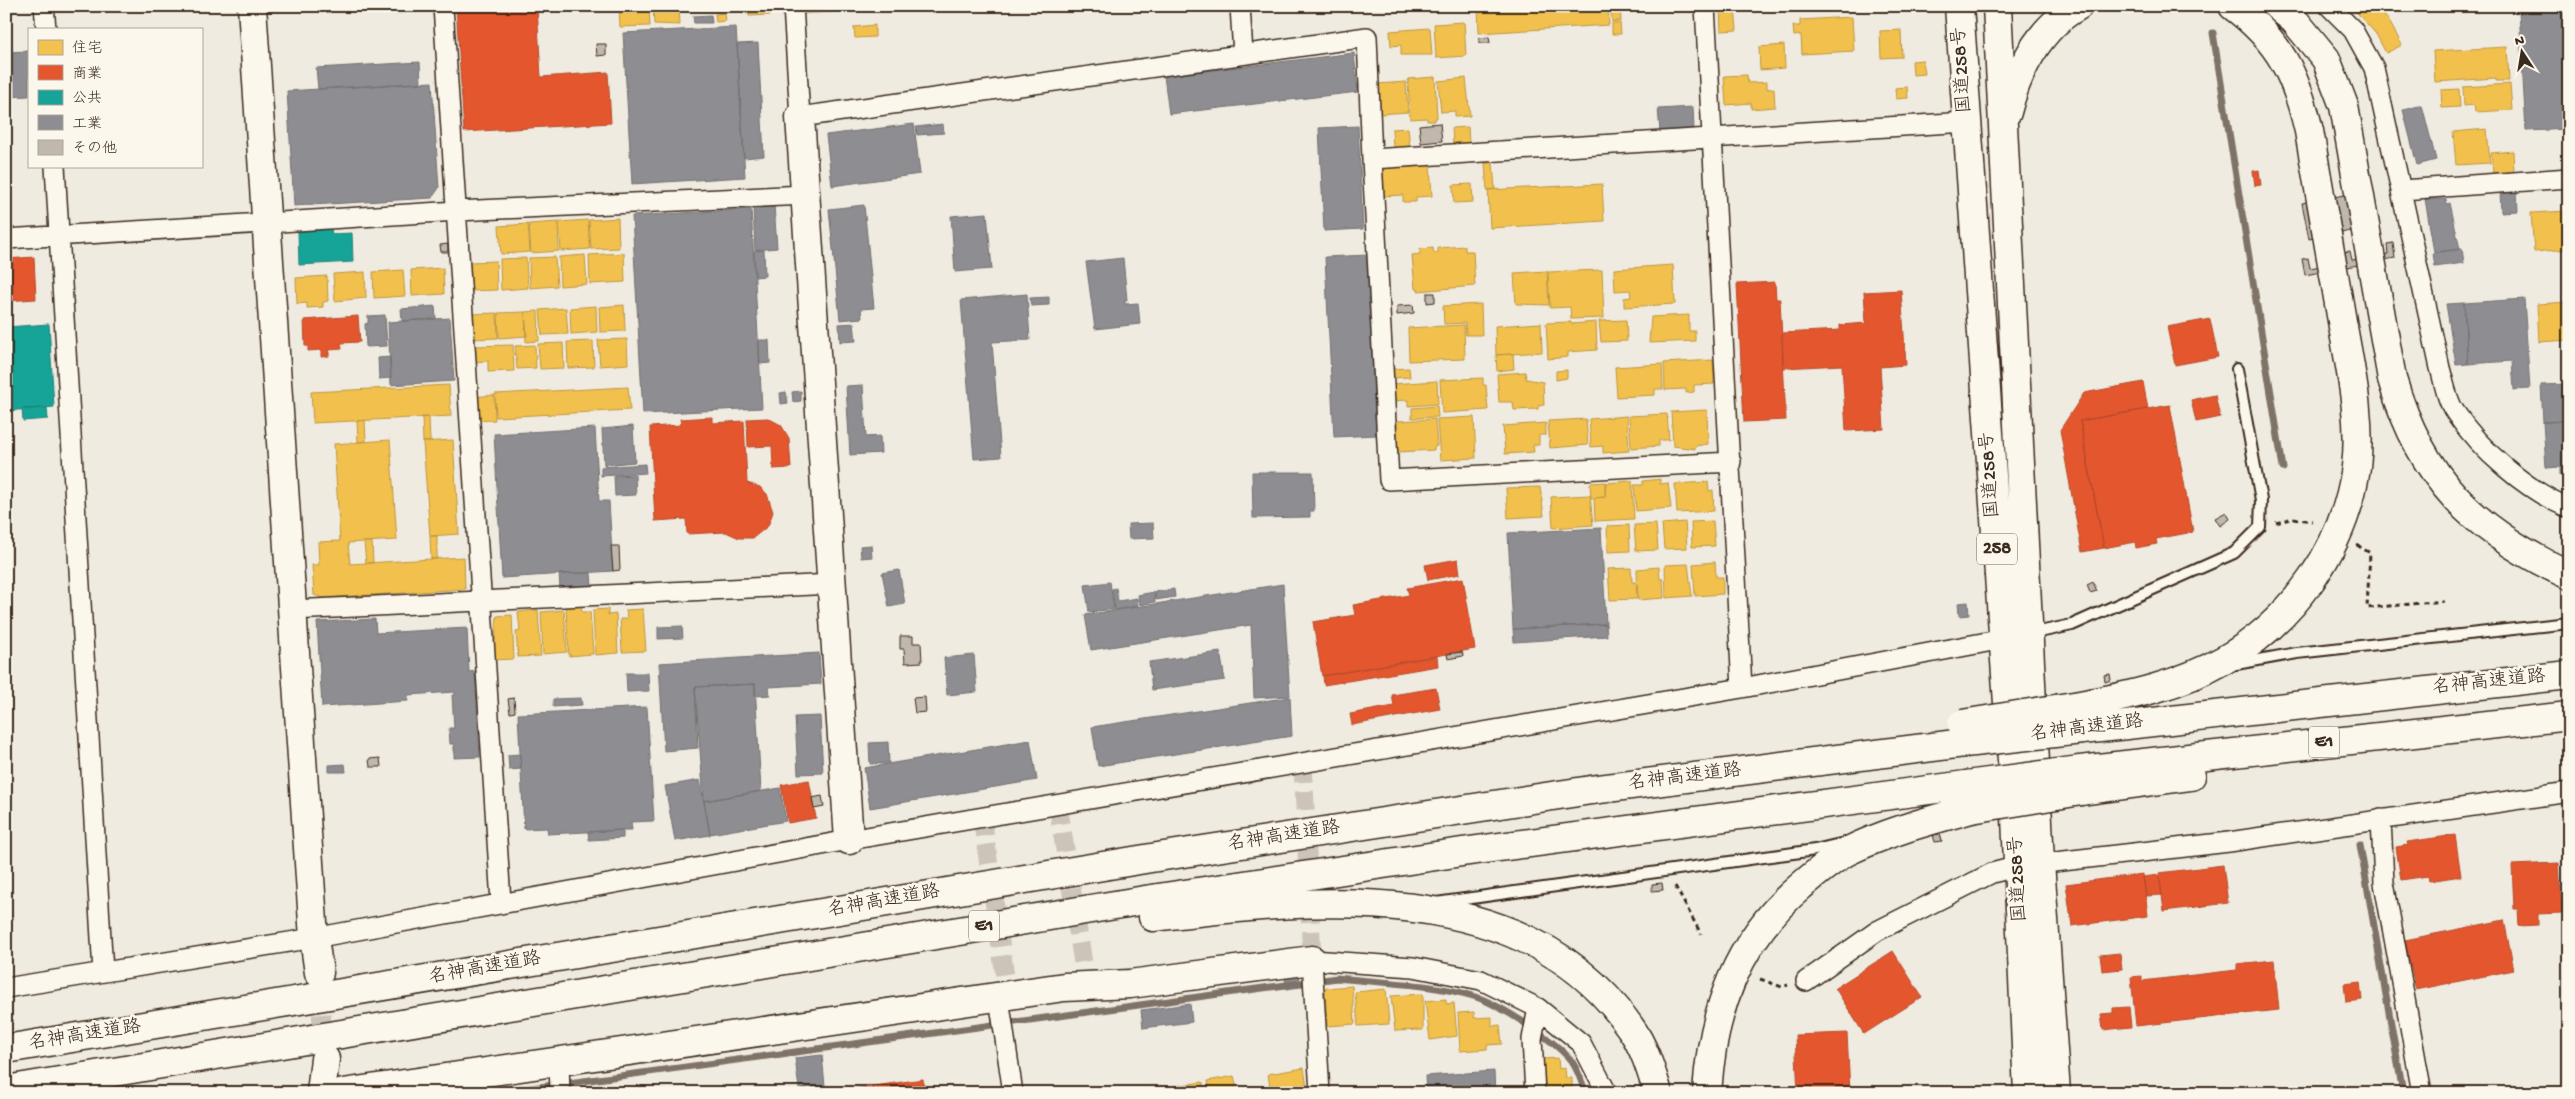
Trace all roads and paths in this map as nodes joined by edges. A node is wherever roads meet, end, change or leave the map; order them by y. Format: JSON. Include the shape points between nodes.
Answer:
{"nodes":[{"id":1,"x":44,"y":6,"type":"edge"},
{"id":2,"x":252,"y":6,"type":"edge"},
{"id":3,"x":443,"y":6,"type":"edge"},
{"id":4,"x":793,"y":6,"type":"edge"},
{"id":5,"x":1240,"y":6,"type":"edge"},
{"id":6,"x":1705,"y":6,"type":"edge"},
{"id":7,"x":1959,"y":6,"type":"edge"},
{"id":8,"x":1997,"y":6,"type":"edge"},
{"id":9,"x":2078,"y":6,"type":"edge"},
{"id":10,"x":2233,"y":6,"type":"edge"},
{"id":11,"x":2277,"y":6,"type":"edge"},
{"id":12,"x":2329,"y":6,"type":"edge"},
{"id":13,"x":46,"y":28,"type":"edge"},
{"id":14,"x":1243,"y":54,"type":"junction"},
{"id":15,"x":800,"y":118,"type":"junction"},
{"id":16,"x":1967,"y":122,"type":"junction"},
{"id":17,"x":2003,"y":130,"type":"junction"},
{"id":18,"x":1713,"y":139,"type":"junction"},
{"id":19,"x":1372,"y":159,"type":"junction"},
{"id":20,"x":55,"y":168,"type":"edge"},
{"id":21,"x":2569,"y":178,"type":"edge"},
{"id":22,"x":2402,"y":190,"type":"junction"},
{"id":23,"x":806,"y":195,"type":"junction"},
{"id":24,"x":457,"y":211,"type":"junction"},
{"id":25,"x":266,"y":224,"type":"junction"},
{"id":26,"x":60,"y":236,"type":"junction"},
{"id":27,"x":6,"y":239,"type":"edge"},
{"id":28,"x":2237,"y":369,"type":"dead end"},
{"id":29,"x":1731,"y":462,"type":"junction"},
{"id":30,"x":2569,"y":508,"type":"edge"},
{"id":31,"x":2312,"y":521,"type":"dead end"},
{"id":32,"x":2260,"y":527,"type":"junction"},
{"id":33,"x":2355,"y":544,"type":"dead end"},
{"id":34,"x":2569,"y":575,"type":"edge"},
{"id":35,"x":833,"y":584,"type":"junction"},
{"id":36,"x":482,"y":601,"type":"junction"},
{"id":37,"x":2444,"y":601,"type":"dead end"},
{"id":38,"x":292,"y":610,"type":"junction"},
{"id":39,"x":2569,"y":623,"type":"edge"},
{"id":40,"x":2016,"y":636,"type":"junction"},
{"id":41,"x":2196,"y":674,"type":"junction"},
{"id":42,"x":2569,"y":675,"type":"edge"},
{"id":43,"x":1742,"y":688,"type":"junction"},
{"id":44,"x":2569,"y":716,"type":"edge"},
{"id":45,"x":2081,"y":717,"type":"junction"},
{"id":46,"x":2569,"y":792,"type":"edge"},
{"id":47,"x":1969,"y":797,"type":"junction"},
{"id":48,"x":2381,"y":819,"type":"junction"},
{"id":49,"x":1885,"y":834,"type":"junction"},
{"id":50,"x":849,"y":840,"type":"junction"},
{"id":51,"x":2029,"y":864,"type":"junction"},
{"id":52,"x":1672,"y":880,"type":"dead end"},
{"id":53,"x":501,"y":902,"type":"junction"},
{"id":54,"x":1388,"y":905,"type":"junction"},
{"id":55,"x":1701,"y":934,"type":"dead end"},
{"id":56,"x":314,"y":938,"type":"junction"},
{"id":57,"x":1312,"y":966,"type":"junction"},
{"id":58,"x":104,"y":972,"type":"junction"},
{"id":59,"x":319,"y":973,"type":"tunnel mouth"},
{"id":60,"x":1752,"y":977,"type":"dead end"},
{"id":61,"x":1806,"y":981,"type":"joint"},
{"id":62,"x":6,"y":988,"type":"edge"},
{"id":63,"x":472,"y":1011,"type":"junction"},
{"id":64,"x":1001,"y":1015,"type":"junction"},
{"id":65,"x":1535,"y":1022,"type":"junction"},
{"id":66,"x":6,"y":1049,"type":"edge"},
{"id":67,"x":325,"y":1059,"type":"tunnel mouth"},
{"id":68,"x":560,"y":1077,"type":"edge"},
{"id":69,"x":6,"y":1090,"type":"edge"},
{"id":70,"x":321,"y":1093,"type":"edge"},
{"id":71,"x":343,"y":1093,"type":"edge"},
{"id":72,"x":1013,"y":1093,"type":"edge"},
{"id":73,"x":1320,"y":1093,"type":"edge"},
{"id":74,"x":1535,"y":1093,"type":"edge"},
{"id":75,"x":1607,"y":1093,"type":"edge"},
{"id":76,"x":1658,"y":1093,"type":"edge"},
{"id":77,"x":1707,"y":1093,"type":"edge"},
{"id":78,"x":2028,"y":1093,"type":"edge"},
{"id":79,"x":2056,"y":1093,"type":"edge"},
{"id":80,"x":2422,"y":1093,"type":"edge"}],
"edges":[{"from":1,"to":13,"type":"street"},
{"from":2,"to":25,"type":"main road"},
{"from":3,"to":24,"type":"street"},
{"from":4,"to":15,"type":"street"},
{"from":5,"to":14,"type":"street"},
{"from":6,"to":18,"type":"street"},
{"from":7,"to":16,"type":"main road","name":"国道258号","number":"258"},
{"from":8,"to":17,"type":"main road","name":"国道258号","number":"258"},
{"from":9,"to":17,"type":"main road","via":[[2041,39],[2027,61],[2016,82]]},
{"from":10,"to":41,"type":"main road","via":[[2254,22],[2274,44],[2301,96],[2355,396],[2356,467],[2339,529],[2304,590],[2278,620],[2250,643]]},
{"from":11,"to":34,"type":"main road","via":[[2294,20],[2326,59],[2344,106],[2392,379],[2417,445],[2439,480],[2466,511],[2536,559]]},
{"from":12,"to":22,"type":"street","via":[[2353,30],[2374,68]]},
{"from":14,"to":15,"type":"street"},
{"from":14,"to":19,"type":"street","via":[[1368,37]]},
{"from":15,"to":23,"type":"main road"},
{"from":16,"to":18,"type":"street"},
{"from":16,"to":40,"type":"main road","name":"国道258号","number":"258"},
{"from":17,"to":40,"type":"main road","name":"国道258号","number":"258"},
{"from":18,"to":19,"type":"street"},
{"from":18,"to":29,"type":"street"},
{"from":19,"to":29,"type":"street","via":[[1389,480]]},
{"from":20,"to":26,"type":"street"},
{"from":21,"to":22,"type":"street"},
{"from":22,"to":30,"type":"street","via":[[2440,368],[2454,411],[2492,455],[2546,499]]},
{"from":23,"to":24,"type":"street"},
{"from":23,"to":35,"type":"main road"},
{"from":24,"to":25,"type":"street"},
{"from":24,"to":36,"type":"street"},
{"from":25,"to":26,"type":"street"},
{"from":25,"to":38,"type":"main road"},
{"from":26,"to":27,"type":"street"},
{"from":26,"to":58,"type":"street"},
{"from":28,"to":32,"type":"lane","via":[[2261,500]]},
{"from":29,"to":43,"type":"street"},
{"from":31,"to":32,"type":"path","via":[[2293,518]]},
{"from":32,"to":40,"type":"lane","via":[[2234,553],[2072,625]]},
{"from":33,"to":37,"type":"path","via":[[2370,553],[2367,608]]},
{"from":35,"to":36,"type":"street"},
{"from":35,"to":50,"type":"main road"},
{"from":36,"to":38,"type":"street"},
{"from":36,"to":53,"type":"street"},
{"from":38,"to":56,"type":"main road"},
{"from":39,"to":41,"type":"lane","via":[[2258,658]]},
{"from":40,"to":43,"type":"street"},
{"from":40,"to":51,"type":"main road","name":"国道258号","number":"258"},
{"from":41,"to":45,"type":"main road","via":[[2124,697]]},
{"from":42,"to":45,"type":"main road","name":"名神高速道路","number":"E1"},
{"from":43,"to":50,"type":"street"},
{"from":44,"to":47,"type":"main road","bridge":true,"via":[[2465,726],[2263,765],[2080,781]]},
{"from":45,"to":66,"type":"main road","name":"名神高速道路","number":"E1","bridge":true,"via":[[1151,858]]},
{"from":46,"to":48,"type":"street"},
{"from":47,"to":49,"type":"main road"},
{"from":47,"to":63,"type":"main road","name":"名神高速道路","number":"E1","via":[[1443,855],[1145,900]]},
{"from":48,"to":51,"type":"street","via":[[2229,842]]},
{"from":48,"to":80,"type":"street","via":[[2384,883]]},
{"from":49,"to":54,"type":"lane","via":[[1815,850],[1433,903]]},
{"from":49,"to":77,"type":"main road","via":[[1844,853],[1815,874],[1784,900],[1762,925],[1726,987],[1716,1024]]},
{"from":50,"to":53,"type":"street"},
{"from":51,"to":61,"type":"street","via":[[1992,873],[1877,931]]},
{"from":51,"to":78,"type":"main road","name":"国道258号","number":"258"},
{"from":51,"to":79,"type":"main road","name":"国道258号","number":"258"},
{"from":52,"to":55,"type":"path"},
{"from":53,"to":56,"type":"street"},
{"from":54,"to":63,"type":"main road","via":[[1291,903],[1173,914],[1022,934],[576,1005]]},
{"from":54,"to":76,"type":"main road","via":[[1482,922],[1554,951],[1609,998],[1631,1028],[1647,1060]]},
{"from":56,"to":58,"type":"street"},
{"from":56,"to":59,"type":"main road"},
{"from":57,"to":64,"type":"main road","via":[[1130,984],[1064,987]]},
{"from":57,"to":65,"type":"street","via":[[1413,967],[1481,980]]},
{"from":57,"to":73,"type":"street"},
{"from":58,"to":62,"type":"street"},
{"from":60,"to":61,"type":"path","via":[[1782,986]]},
{"from":63,"to":69,"type":"main road","name":"名神高速道路","number":"E1"},
{"from":64,"to":68,"type":"main road"},
{"from":64,"to":72,"type":"street"},
{"from":65,"to":74,"type":"street"},
{"from":65,"to":75,"type":"street","via":[[1581,1043]]},
{"from":67,"to":70,"type":"main road"},
{"from":68,"to":71,"type":"main road"}]}
